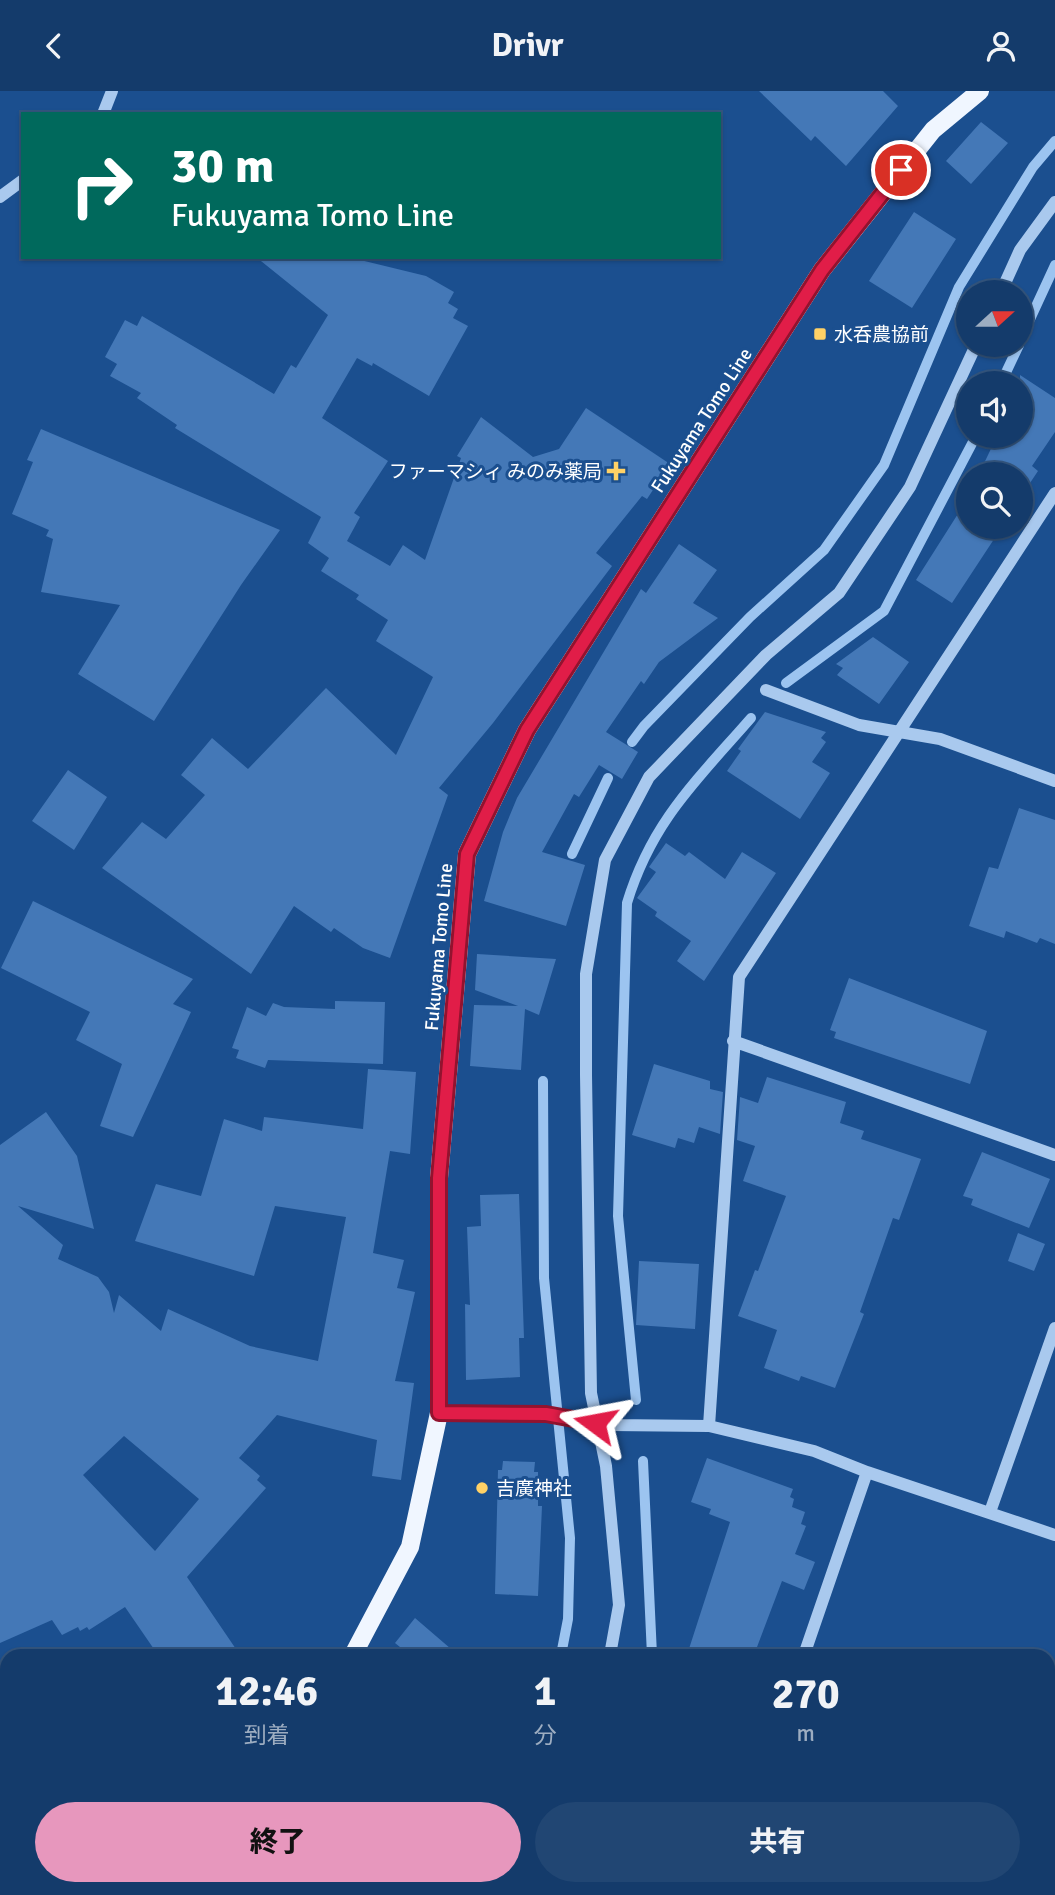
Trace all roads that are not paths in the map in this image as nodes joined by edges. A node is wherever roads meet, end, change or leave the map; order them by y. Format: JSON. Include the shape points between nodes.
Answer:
{"nodes":[{"id":1,"x":112,"y":91,"type":"edge"},
{"id":2,"x":980,"y":91,"type":"edge"},
{"id":3,"x":104,"y":112,"type":"edge"},
{"id":4,"x":21,"y":181,"type":"edge"},
{"id":5,"x":0,"y":197,"type":"edge"},
{"id":6,"x":1055,"y":202,"type":"edge"},
{"id":7,"x":1006,"y":280,"type":"edge"},
{"id":8,"x":970,"y":357,"type":"edge"},
{"id":9,"x":1055,"y":493,"type":"edge"},
{"id":10,"x":766,"y":690,"type":"dead end"},
{"id":11,"x":899,"y":732,"type":"junction"},
{"id":12,"x":1055,"y":781,"type":"edge"},
{"id":13,"x":733,"y":1041,"type":"junction"},
{"id":14,"x":1055,"y":1155,"type":"edge"},
{"id":15,"x":1055,"y":1328,"type":"edge"},
{"id":16,"x":439,"y":1413,"type":"junction"},
{"id":17,"x":595,"y":1423,"type":"junction"},
{"id":18,"x":709,"y":1426,"type":"junction"},
{"id":19,"x":867,"y":1472,"type":"junction"},
{"id":20,"x":990,"y":1512,"type":"junction"},
{"id":21,"x":1055,"y":1535,"type":"edge"},
{"id":22,"x":357,"y":1649,"type":"edge"},
{"id":23,"x":611,"y":1649,"type":"edge"},
{"id":24,"x":806,"y":1649,"type":"edge"}],
"edges":[{"from":1,"to":3,"type":"street"},
{"from":2,"to":16,"type":"main road","name":"Fukuyama Tomo Line","via":[[933,130],[822,270],[527,730],[467,854],[439,1178]]},
{"from":4,"to":5,"type":"street"},
{"from":6,"to":7,"type":"street","via":[[1020,250]]},
{"from":8,"to":17,"type":"street","via":[[910,487],[839,593],[766,655],[649,777],[605,860],[586,975]]},
{"from":9,"to":11,"type":"street"},
{"from":10,"to":11,"type":"street","via":[[859,725]]},
{"from":11,"to":12,"type":"street","via":[[940,739]]},
{"from":11,"to":13,"type":"street","via":[[739,977]]},
{"from":13,"to":14,"type":"street"},
{"from":13,"to":18,"type":"street"},
{"from":15,"to":20,"type":"street"},
{"from":16,"to":17,"type":"street","via":[[546,1414]]},
{"from":16,"to":22,"type":"main road","name":"Fukuyama Tomo Line","via":[[410,1547]]},
{"from":17,"to":18,"type":"street"},
{"from":17,"to":23,"type":"street","via":[[606,1466],[619,1605]]},
{"from":18,"to":19,"type":"street","via":[[814,1451]]},
{"from":19,"to":20,"type":"street"},
{"from":19,"to":24,"type":"street"},
{"from":20,"to":21,"type":"street"}]}
